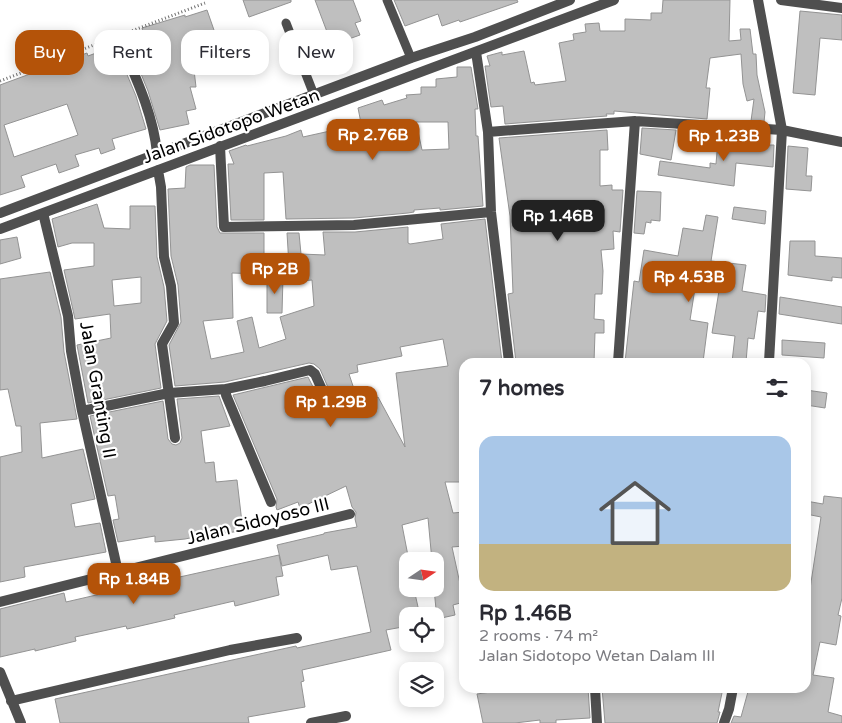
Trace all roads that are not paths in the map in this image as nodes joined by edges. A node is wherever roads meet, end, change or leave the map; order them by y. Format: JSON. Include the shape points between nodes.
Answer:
{"nodes":[{"id":1,"x":387,"y":0,"type":"edge"},
{"id":2,"x":570,"y":0,"type":"edge"},
{"id":3,"x":614,"y":0,"type":"edge"},
{"id":4,"x":758,"y":0,"type":"edge"},
{"id":5,"x":781,"y":0,"type":"edge"},
{"id":6,"x":842,"y":8,"type":"edge"},
{"id":7,"x":286,"y":22,"type":"dead end"},
{"id":8,"x":476,"y":52,"type":"junction"},
{"id":9,"x":410,"y":58,"type":"junction"},
{"id":10,"x":134,"y":75,"type":"edge"},
{"id":11,"x":314,"y":95,"type":"junction"},
{"id":12,"x":635,"y":121,"type":"junction"},
{"id":13,"x":782,"y":130,"type":"junction"},
{"id":14,"x":488,"y":132,"type":"junction"},
{"id":15,"x":842,"y":142,"type":"edge"},
{"id":16,"x":220,"y":146,"type":"junction"},
{"id":17,"x":157,"y":153,"type":"junction"},
{"id":18,"x":158,"y":170,"type":"junction"},
{"id":19,"x":491,"y":212,"type":"junction"},
{"id":20,"x":0,"y":213,"type":"edge"},
{"id":21,"x":43,"y":213,"type":"junction"},
{"id":22,"x":0,"y":229,"type":"edge"},
{"id":23,"x":509,"y":358,"type":"edge"},
{"id":24,"x":618,"y":358,"type":"edge"},
{"id":25,"x":769,"y":358,"type":"edge"},
{"id":26,"x":226,"y":389,"type":"junction"},
{"id":27,"x":169,"y":393,"type":"junction"},
{"id":28,"x":324,"y":394,"type":"dead end"},
{"id":29,"x":82,"y":411,"type":"junction"},
{"id":30,"x":175,"y":438,"type":"dead end"},
{"id":31,"x":271,"y":502,"type":"dead end"},
{"id":32,"x":350,"y":514,"type":"dead end"},
{"id":33,"x":118,"y":572,"type":"junction"},
{"id":34,"x":0,"y":602,"type":"edge"},
{"id":35,"x":296,"y":638,"type":"dead end"},
{"id":36,"x":0,"y":672,"type":"edge"},
{"id":37,"x":594,"y":693,"type":"edge"},
{"id":38,"x":732,"y":693,"type":"edge"},
{"id":39,"x":11,"y":701,"type":"junction"},
{"id":40,"x":346,"y":716,"type":"dead end"},
{"id":41,"x":21,"y":723,"type":"edge"},
{"id":42,"x":311,"y":723,"type":"edge"},
{"id":43,"x":597,"y":723,"type":"edge"},
{"id":44,"x":724,"y":723,"type":"edge"}],
"edges":[{"from":1,"to":9,"type":"lane"},
{"from":2,"to":9,"type":"street","name":"Jalan Sidotopo Wetan"},
{"from":3,"to":8,"type":"street","name":"Jalan Sidotopo Wetan"},
{"from":4,"to":13,"type":"street"},
{"from":5,"to":6,"type":"street"},
{"from":7,"to":11,"type":"lane"},
{"from":8,"to":14,"type":"street"},
{"from":8,"to":16,"type":"street","name":"Jalan Sidotopo Wetan"},
{"from":9,"to":11,"type":"street","name":"Jalan Sidotopo Wetan"},
{"from":10,"to":17,"type":"street","via":[[155,137]]},
{"from":11,"to":17,"type":"street","name":"Jalan Sidotopo Wetan"},
{"from":12,"to":13,"type":"street"},
{"from":12,"to":14,"type":"street"},
{"from":12,"to":24,"type":"street"},
{"from":13,"to":15,"type":"street"},
{"from":13,"to":25,"type":"street"},
{"from":14,"to":19,"type":"street"},
{"from":16,"to":18,"type":"street","name":"Jalan Sidotopo Wetan"},
{"from":16,"to":19,"type":"street","via":[[223,226],[354,225]]},
{"from":17,"to":20,"type":"street","name":"Jalan Sidotopo Wetan"},
{"from":18,"to":21,"type":"street","name":"Jalan Sidotopo Wetan"},
{"from":18,"to":27,"type":"street","via":[[164,257],[171,286],[174,323],[162,344]]},
{"from":19,"to":23,"type":"street"},
{"from":21,"to":22,"type":"street","name":"Jalan Sidotopo Wetan"},
{"from":21,"to":29,"type":"street","name":"Jalan Granting II","via":[[68,316]]},
{"from":26,"to":27,"type":"street"},
{"from":26,"to":28,"type":"street","via":[[310,370]]},
{"from":26,"to":31,"type":"street"},
{"from":27,"to":29,"type":"street"},
{"from":27,"to":30,"type":"street"},
{"from":29,"to":33,"type":"street","name":"Jalan Granting II"},
{"from":32,"to":33,"type":"street","name":"Jalan Sidoyoso III"},
{"from":33,"to":34,"type":"street","name":"Jalan Sidoyoso III"},
{"from":35,"to":39,"type":"street","via":[[230,650]]},
{"from":36,"to":39,"type":"street"},
{"from":37,"to":43,"type":"street"},
{"from":38,"to":44,"type":"street"},
{"from":39,"to":41,"type":"street"},
{"from":40,"to":42,"type":"street"}]}
